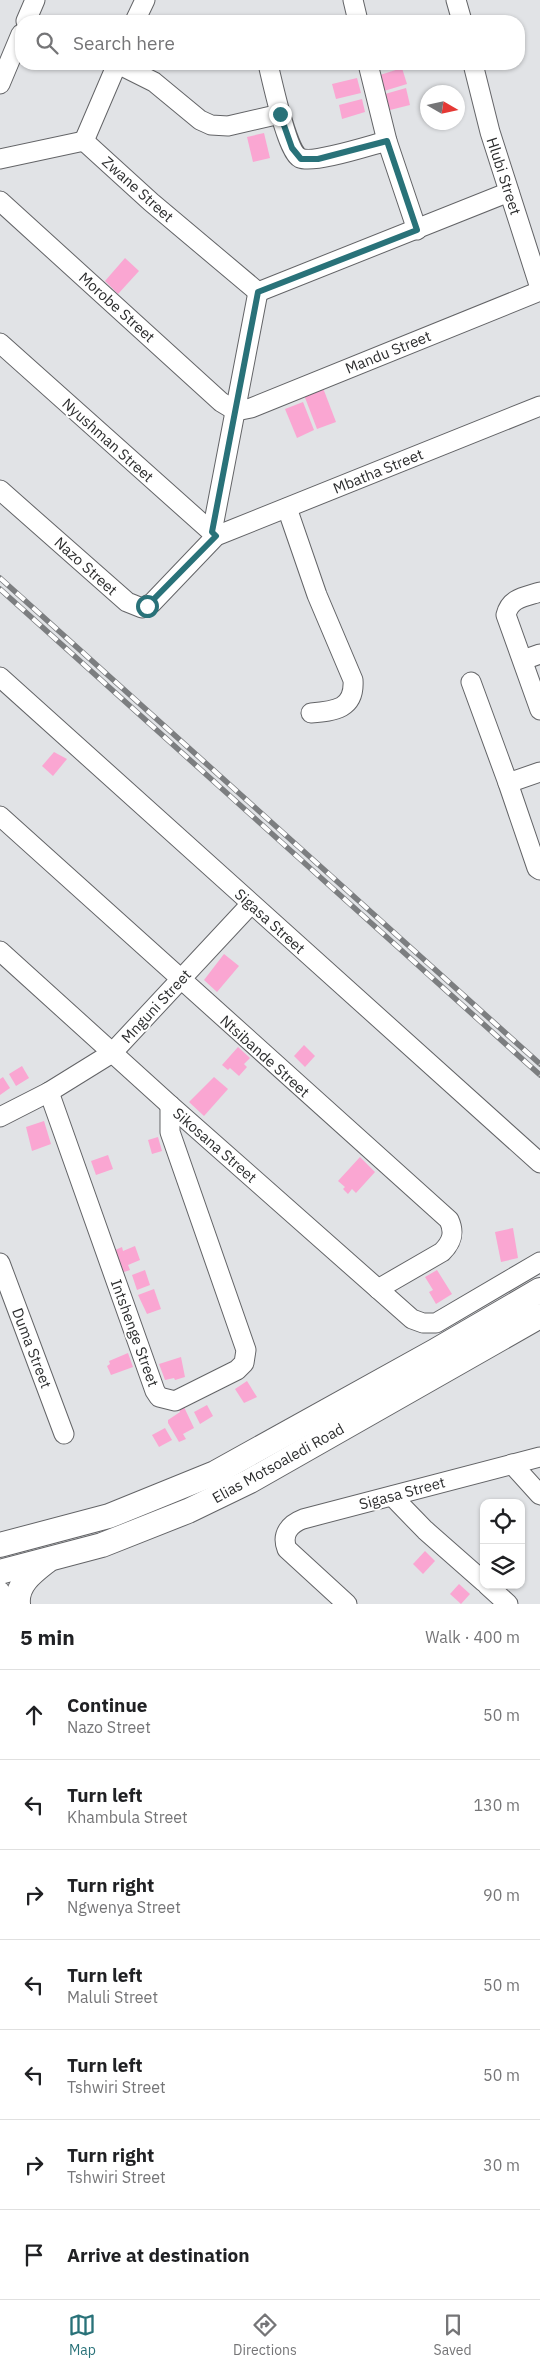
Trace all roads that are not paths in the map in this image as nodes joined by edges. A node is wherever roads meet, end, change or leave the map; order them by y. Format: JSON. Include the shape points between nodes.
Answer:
{"nodes":[{"id":1,"x":35,"y":0,"type":"edge"},
{"id":2,"x":145,"y":0,"type":"edge"},
{"id":3,"x":353,"y":0,"type":"edge"},
{"id":4,"x":456,"y":0,"type":"edge"},
{"id":5,"x":29,"y":15,"type":"edge"},
{"id":6,"x":139,"y":15,"type":"edge"},
{"id":7,"x":357,"y":15,"type":"edge"},
{"id":8,"x":460,"y":15,"type":"edge"},
{"id":9,"x":15,"y":48,"type":"edge"},
{"id":10,"x":115,"y":70,"type":"edge"},
{"id":11,"x":130,"y":70,"type":"edge"},
{"id":12,"x":269,"y":70,"type":"edge"},
{"id":13,"x":369,"y":70,"type":"edge"},
{"id":14,"x":474,"y":70,"type":"edge"},
{"id":15,"x":0,"y":84,"type":"edge"},
{"id":16,"x":280,"y":114,"type":"junction"},
{"id":17,"x":84,"y":140,"type":"junction"},
{"id":18,"x":387,"y":141,"type":"junction"},
{"id":19,"x":0,"y":159,"type":"edge"},
{"id":20,"x":509,"y":192,"type":"junction"},
{"id":21,"x":0,"y":200,"type":"edge"},
{"id":22,"x":417,"y":230,"type":"junction"},
{"id":23,"x":540,"y":289,"type":"edge"},
{"id":24,"x":258,"y":292,"type":"junction"},
{"id":25,"x":0,"y":343,"type":"edge"},
{"id":26,"x":540,"y":406,"type":"edge"},
{"id":27,"x":236,"y":411,"type":"junction"},
{"id":28,"x":0,"y":490,"type":"edge"},
{"id":29,"x":287,"y":508,"type":"junction"},
{"id":30,"x":214,"y":534,"type":"junction"},
{"id":31,"x":540,"y":592,"type":"edge"},
{"id":32,"x":532,"y":657,"type":"edge"},
{"id":33,"x":0,"y":677,"type":"edge"},
{"id":34,"x":471,"y":682,"type":"dead end"},
{"id":35,"x":540,"y":710,"type":"edge"},
{"id":36,"x":311,"y":712,"type":"dead end"},
{"id":37,"x":540,"y":772,"type":"edge"},
{"id":38,"x":508,"y":783,"type":"junction"},
{"id":39,"x":0,"y":816,"type":"edge"},
{"id":40,"x":540,"y":870,"type":"edge"},
{"id":41,"x":251,"y":904,"type":"junction"},
{"id":42,"x":0,"y":951,"type":"edge"},
{"id":43,"x":180,"y":981,"type":"junction"},
{"id":44,"x":112,"y":1052,"type":"junction"},
{"id":45,"x":48,"y":1092,"type":"junction"},
{"id":46,"x":170,"y":1105,"type":"junction"},
{"id":47,"x":0,"y":1117,"type":"edge"},
{"id":48,"x":540,"y":1163,"type":"edge"},
{"id":49,"x":0,"y":1262,"type":"edge"},
{"id":50,"x":540,"y":1262,"type":"edge"},
{"id":51,"x":378,"y":1289,"type":"junction"},
{"id":52,"x":540,"y":1290,"type":"edge"},
{"id":53,"x":540,"y":1316,"type":"edge"},
{"id":54,"x":64,"y":1434,"type":"dead end"},
{"id":55,"x":540,"y":1457,"type":"edge"},
{"id":56,"x":512,"y":1464,"type":"junction"},
{"id":57,"x":540,"y":1495,"type":"edge"},
{"id":58,"x":392,"y":1496,"type":"junction"},
{"id":59,"x":0,"y":1545,"type":"edge"},
{"id":60,"x":49,"y":1560,"type":"junction"},
{"id":61,"x":0,"y":1572,"type":"edge"},
{"id":62,"x":480,"y":1578,"type":"edge"},
{"id":63,"x":491,"y":1589,"type":"edge"},
{"id":64,"x":0,"y":1592,"type":"edge"},
{"id":65,"x":6,"y":1604,"type":"edge"},
{"id":66,"x":18,"y":1604,"type":"edge"},
{"id":67,"x":347,"y":1604,"type":"edge"},
{"id":68,"x":508,"y":1604,"type":"edge"}],
"edges":[{"from":1,"to":5,"type":"street"},
{"from":2,"to":6,"type":"street"},
{"from":3,"to":7,"type":"street"},
{"from":4,"to":8,"type":"street"},
{"from":9,"to":15,"type":"street"},
{"from":10,"to":17,"type":"street"},
{"from":11,"to":16,"type":"street","via":[[154,82],[200,120],[211,125],[228,126]]},
{"from":12,"to":16,"type":"street"},
{"from":13,"to":18,"type":"street"},
{"from":14,"to":20,"type":"street","name":"Hlubi Street"},
{"from":16,"to":18,"type":"street","via":[[292,148],[301,159],[318,159]]},
{"from":17,"to":19,"type":"street"},
{"from":17,"to":24,"type":"street","name":"Zwane Street"},
{"from":18,"to":22,"type":"street"},
{"from":20,"to":22,"type":"street"},
{"from":20,"to":23,"type":"street","name":"Hlubi Street"},
{"from":21,"to":27,"type":"street","name":"Morobe Street","via":[[221,402]]},
{"from":22,"to":24,"type":"street"},
{"from":23,"to":27,"type":"street","name":"Mandu Street","via":[[251,408]]},
{"from":24,"to":27,"type":"street"},
{"from":25,"to":30,"type":"street","name":"Nyushman Street"},
{"from":26,"to":29,"type":"street","name":"Mbatha Street"},
{"from":27,"to":30,"type":"street"},
{"from":28,"to":30,"type":"street","name":"Nazo Street","via":[[127,602],[142,608],[150,605]]},
{"from":29,"to":30,"type":"street","name":"Mbatha Street"},
{"from":29,"to":36,"type":"street","via":[[317,595],[353,680],[348,703],[333,710]]},
{"from":31,"to":32,"type":"street","via":[[515,600],[508,605],[506,616]]},
{"from":32,"to":35,"type":"street"},
{"from":33,"to":41,"type":"street","name":"Sigasa Street"},
{"from":34,"to":38,"type":"street"},
{"from":37,"to":38,"type":"street"},
{"from":38,"to":40,"type":"street"},
{"from":39,"to":43,"type":"street","name":"Ntsibande Street"},
{"from":41,"to":43,"type":"street","name":"Mnguni Street"},
{"from":41,"to":48,"type":"street","name":"Sigasa Street"},
{"from":42,"to":44,"type":"street","name":"Sikosana Street"},
{"from":43,"to":44,"type":"street","name":"Mnguni Street"},
{"from":43,"to":51,"type":"street","name":"Ntsibande Street","via":[[449,1220],[453,1236],[450,1245]]},
{"from":44,"to":45,"type":"street","name":"Mnguni Street"},
{"from":44,"to":46,"type":"street","name":"Sikosana Street"},
{"from":45,"to":46,"type":"street","name":"Intshenge Street","via":[[155,1391],[159,1397],[175,1401],[237,1370],[244,1363],[246,1350],[170,1132]]},
{"from":45,"to":47,"type":"street","name":"Mnguni Street"},
{"from":46,"to":51,"type":"street","name":"Sikosana Street"},
{"from":49,"to":54,"type":"street","name":"Duma Street"},
{"from":50,"to":51,"type":"street","name":"Sikosana Street","via":[[436,1323],[412,1319]]},
{"from":52,"to":59,"type":"main road","name":"Elias Motsoaledi Road","via":[[215,1473],[109,1516]]},
{"from":53,"to":60,"type":"main road","name":"Elias Motsoaledi Road","via":[[250,1481],[116,1540]]},
{"from":55,"to":56,"type":"street","name":"Sigasa Street"},
{"from":56,"to":57,"type":"street"},
{"from":56,"to":58,"type":"street","name":"Sigasa Street"},
{"from":58,"to":62,"type":"street"},
{"from":58,"to":67,"type":"street","name":"Sigasa Street","via":[[296,1521],[285,1536],[287,1549]]},
{"from":60,"to":61,"type":"main road","name":"Elias Motsoaledi Road"},
{"from":60,"to":66,"type":"main road","via":[[25,1581],[19,1591]]},
{"from":63,"to":68,"type":"street"},
{"from":64,"to":65,"type":"street"}]}
